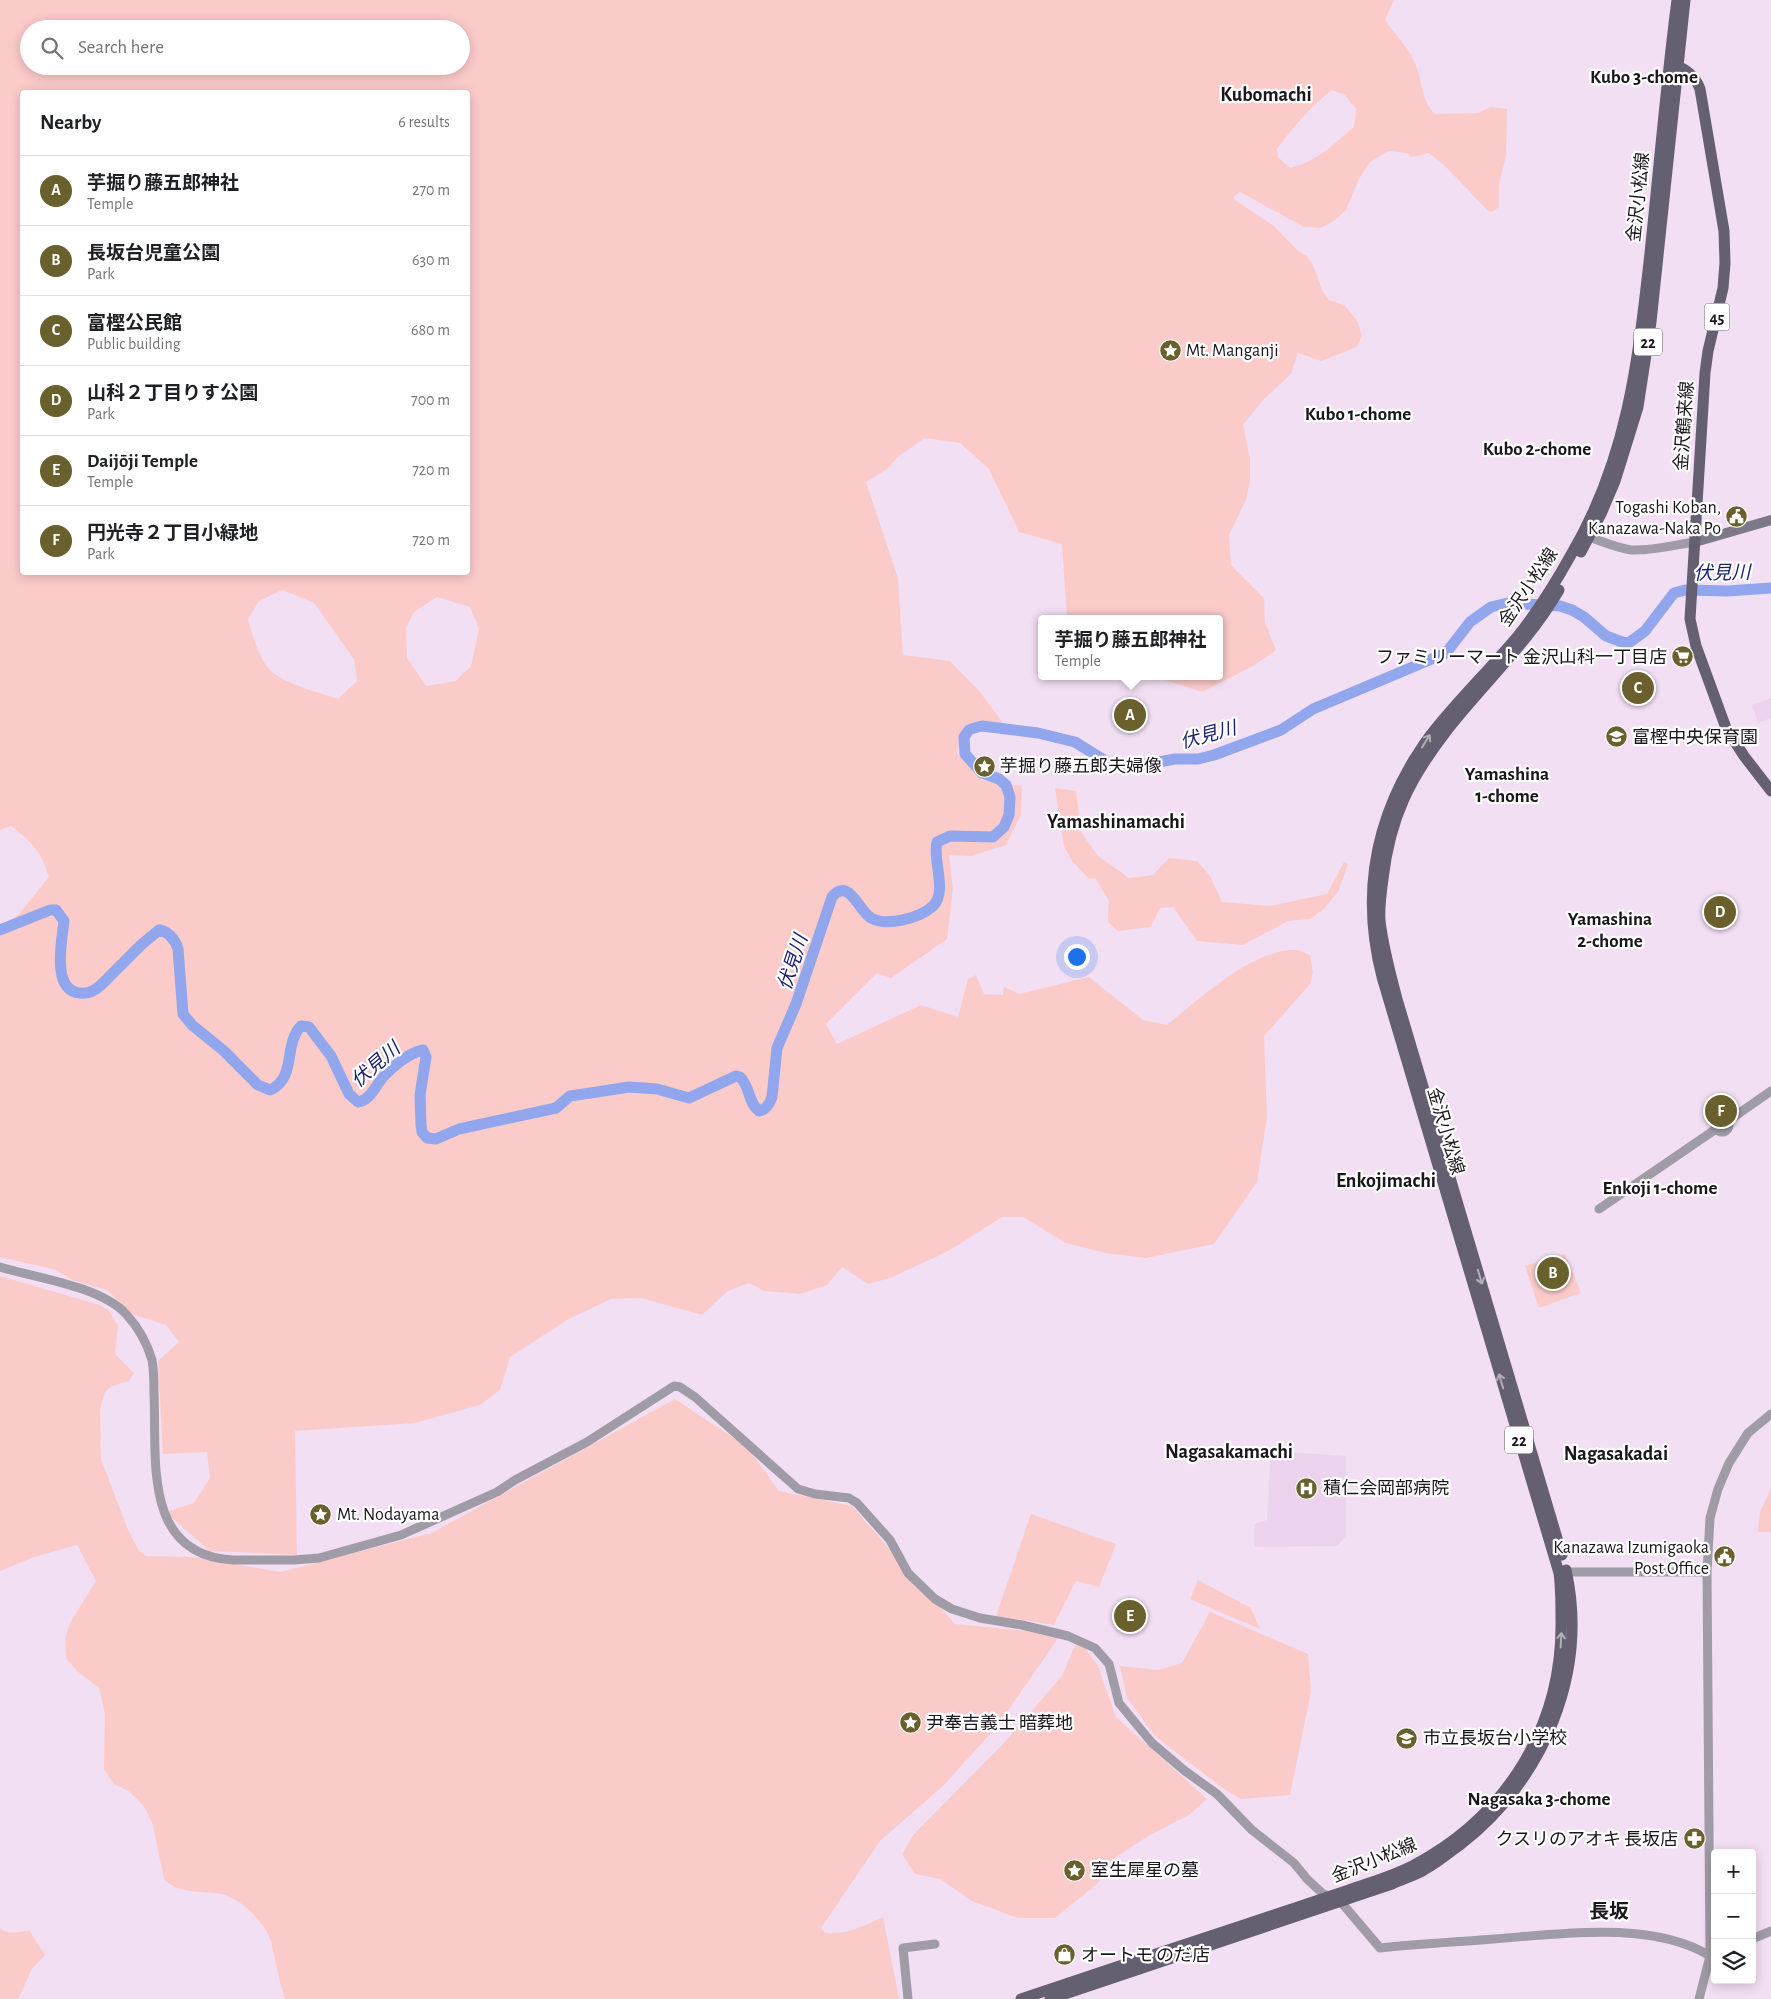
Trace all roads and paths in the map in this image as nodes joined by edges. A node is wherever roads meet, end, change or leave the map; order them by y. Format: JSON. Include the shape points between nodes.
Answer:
{"nodes":[{"id":1,"x":1677,"y":0,"type":"edge"},
{"id":2,"x":1685,"y":0,"type":"edge"},
{"id":3,"x":1673,"y":66,"type":"junction"},
{"id":4,"x":1771,"y":520,"type":"edge"},
{"id":5,"x":1589,"y":537,"type":"junction"},
{"id":6,"x":1695,"y":542,"type":"junction"},
{"id":7,"x":1549,"y":600,"type":"junction"},
{"id":8,"x":1771,"y":791,"type":"edge"},
{"id":9,"x":1771,"y":1091,"type":"edge"},
{"id":10,"x":1599,"y":1209,"type":"dead end"},
{"id":11,"x":0,"y":1267,"type":"edge"},
{"id":12,"x":1771,"y":1414,"type":"edge"},
{"id":13,"x":1563,"y":1572,"type":"junction"},
{"id":14,"x":1707,"y":1572,"type":"junction"},
{"id":15,"x":1335,"y":1899,"type":"junction"},
{"id":16,"x":1771,"y":1931,"type":"edge"},
{"id":17,"x":1756,"y":1937,"type":"edge"},
{"id":18,"x":1713,"y":1939,"type":"edge"},
{"id":19,"x":935,"y":1944,"type":"dead end"},
{"id":20,"x":1711,"y":1954,"type":"edge"},
{"id":21,"x":1711,"y":1961,"type":"edge"},
{"id":22,"x":908,"y":1999,"type":"edge"},
{"id":23,"x":1022,"y":1999,"type":"edge"},
{"id":24,"x":1050,"y":1999,"type":"edge"},
{"id":25,"x":1698,"y":1999,"type":"edge"}],
"edges":[{"from":1,"to":3,"type":"main road","name":"金沢小松線","number":"22"},
{"from":2,"to":3,"type":"main road","name":"金沢小松線","number":"22"},
{"from":3,"to":5,"type":"main road","name":"金沢小松線","number":"22","via":[[1652,322],[1638,407],[1615,481]]},
{"from":3,"to":6,"type":"main road","name":"金沢鶴来線","number":"45","via":[[1694,77],[1700,89],[1724,232],[1723,288],[1705,372]]},
{"from":3,"to":7,"type":"main road","name":"金沢小松線","number":"22","via":[[1641,339],[1624,427],[1610,471]]},
{"from":4,"to":6,"type":"main road"},
{"from":5,"to":6,"type":"street","via":[[1630,550]]},
{"from":5,"to":7,"type":"main road","name":"金沢小松線","number":"22"},
{"from":6,"to":8,"type":"main road","name":"金沢鶴来線","number":"45","via":[[1690,619],[1696,646],[1731,736]]},
{"from":7,"to":13,"type":"main road","name":"金沢小松線","number":"22","via":[[1431,733],[1407,772],[1385,820],[1374,872],[1372,918],[1382,977]]},
{"from":9,"to":10,"type":"street","via":[[1728,1121],[1726,1131],[1716,1129]]},
{"from":11,"to":15,"type":"street","via":[[99,1296],[116,1305],[140,1331],[154,1371],[157,1484],[162,1509],[172,1529],[187,1545],[203,1555],[220,1559],[313,1559],[401,1535],[497,1492],[580,1446],[674,1386],[680,1387],[798,1489],[849,1498],[857,1503],[890,1540],[908,1574],[935,1599],[969,1615],[1068,1636],[1095,1648],[1109,1664],[1119,1703],[1152,1743],[1294,1863],[1319,1891]]},
{"from":12,"to":14,"type":"street","via":[[1748,1433],[1729,1463],[1718,1489],[1710,1518]]},
{"from":13,"to":14,"type":"street"},
{"from":13,"to":15,"type":"main road","name":"金沢小松線","number":"22","via":[[1558,1678],[1538,1736],[1508,1785],[1460,1836],[1439,1851]]},
{"from":14,"to":18,"type":"street"},
{"from":15,"to":20,"type":"street","via":[[1380,1948],[1581,1932],[1622,1932],[1685,1944]]},
{"from":15,"to":23,"type":"main road","name":"金沢小松線","number":"22"},
{"from":15,"to":24,"type":"main road","name":"金沢小松線","number":"22"},
{"from":16,"to":17,"type":"street"},
{"from":19,"to":22,"type":"street","via":[[903,1948]]},
{"from":21,"to":25,"type":"street"}]}
